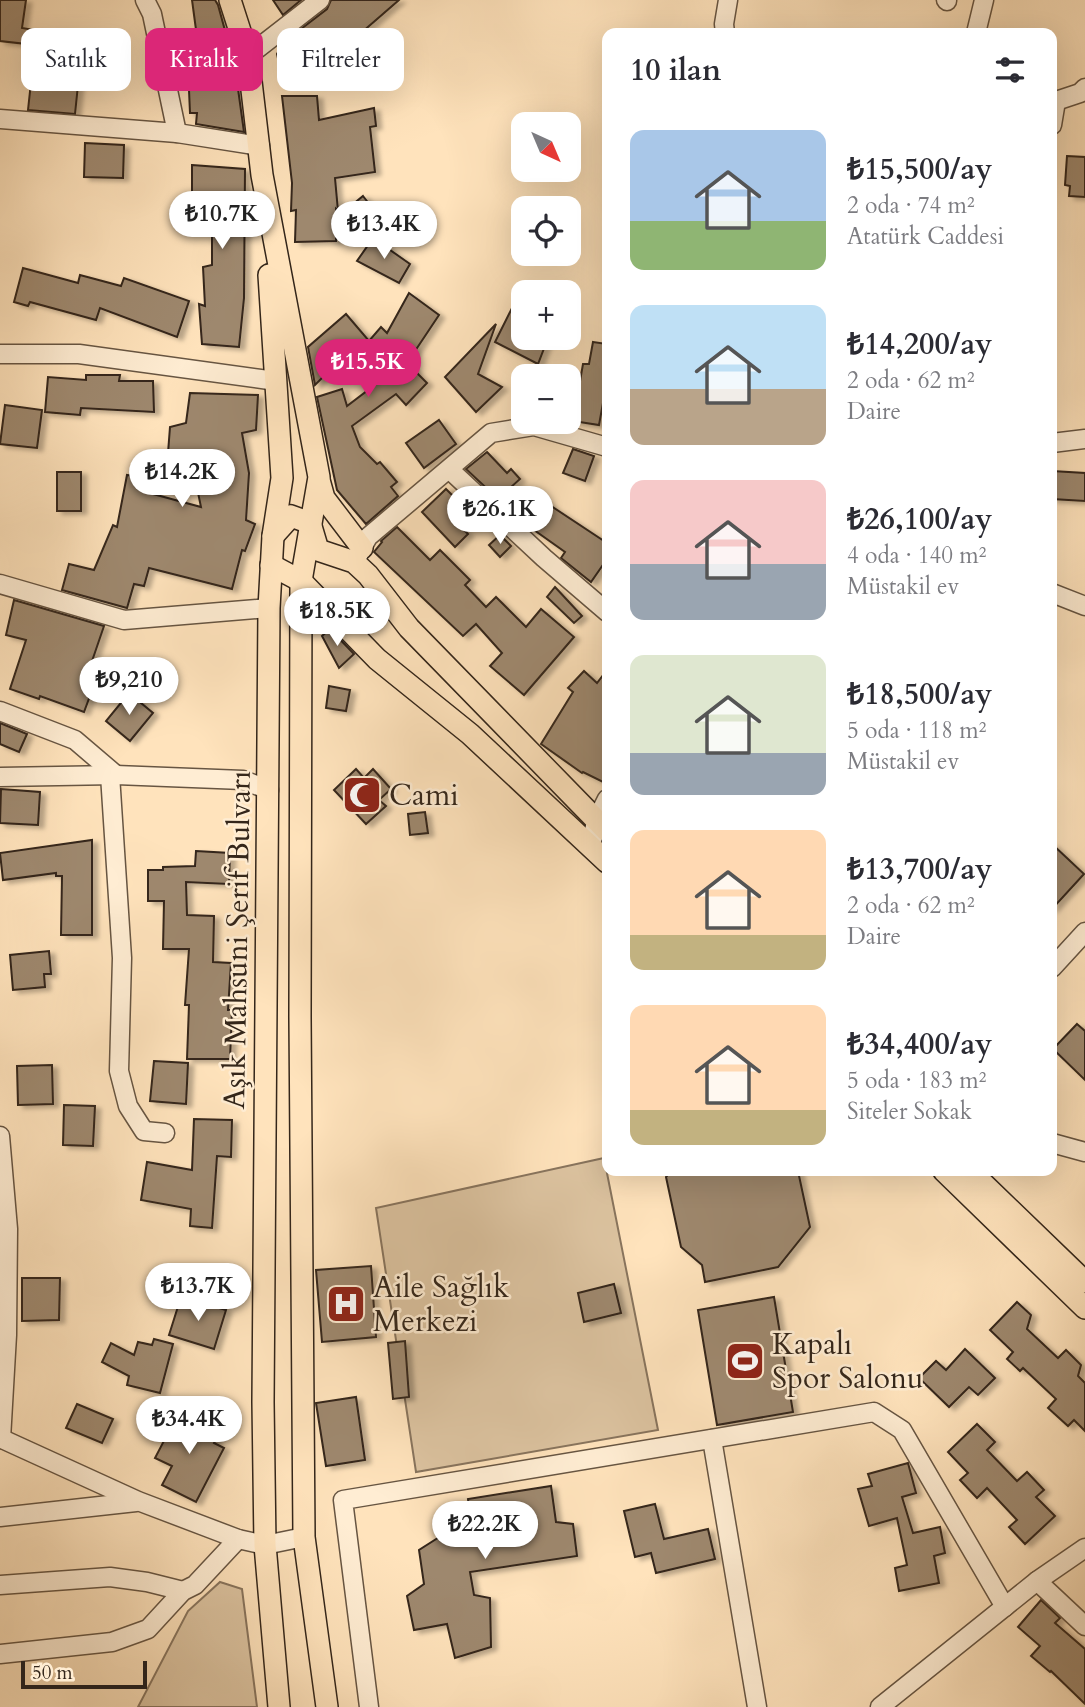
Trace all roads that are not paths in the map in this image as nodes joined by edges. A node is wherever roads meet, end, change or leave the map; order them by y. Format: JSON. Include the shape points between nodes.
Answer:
{"nodes":[{"id":1,"x":145,"y":0,"type":"edge"},
{"id":2,"x":230,"y":0,"type":"edge"},
{"id":3,"x":320,"y":0,"type":"edge"},
{"id":4,"x":728,"y":0,"type":"edge"},
{"id":5,"x":984,"y":0,"type":"edge"},
{"id":6,"x":239,"y":28,"type":"edge"},
{"id":7,"x":724,"y":28,"type":"edge"},
{"id":8,"x":977,"y":28,"type":"edge"},
{"id":9,"x":263,"y":45,"type":"edge"},
{"id":10,"x":1085,"y":88,"type":"edge"},
{"id":11,"x":253,"y":91,"type":"edge"},
{"id":12,"x":1057,"y":99,"type":"edge"},
{"id":13,"x":0,"y":119,"type":"edge"},
{"id":14,"x":177,"y":133,"type":"junction"},
{"id":15,"x":260,"y":146,"type":"junction"},
{"id":16,"x":262,"y":175,"type":"junction"},
{"id":17,"x":0,"y":354,"type":"edge"},
{"id":18,"x":276,"y":381,"type":"junction"},
{"id":19,"x":1085,"y":439,"type":"edge"},
{"id":20,"x":1057,"y":442,"type":"edge"},
{"id":21,"x":602,"y":446,"type":"edge"},
{"id":22,"x":450,"y":470,"type":"junction"},
{"id":23,"x":318,"y":477,"type":"junction"},
{"id":24,"x":310,"y":523,"type":"junction"},
{"id":25,"x":274,"y":536,"type":"junction"},
{"id":26,"x":358,"y":555,"type":"junction"},
{"id":27,"x":271,"y":565,"type":"junction"},
{"id":28,"x":301,"y":581,"type":"junction"},
{"id":29,"x":0,"y":584,"type":"edge"},
{"id":30,"x":1057,"y":595,"type":"edge"},
{"id":31,"x":1085,"y":606,"type":"edge"},
{"id":32,"x":268,"y":608,"type":"junction"},
{"id":33,"x":602,"y":608,"type":"edge"},
{"id":34,"x":0,"y":711,"type":"edge"},
{"id":35,"x":113,"y":775,"type":"junction"},
{"id":36,"x":0,"y":777,"type":"edge"},
{"id":37,"x":269,"y":790,"type":"junction"},
{"id":38,"x":602,"y":826,"type":"edge"},
{"id":39,"x":591,"y":847,"type":"junction"},
{"id":40,"x":602,"y":857,"type":"edge"},
{"id":41,"x":1085,"y":932,"type":"edge"},
{"id":42,"x":1057,"y":963,"type":"edge"},
{"id":43,"x":165,"y":1133,"type":"dead end"},
{"id":44,"x":0,"y":1136,"type":"edge"},
{"id":45,"x":1057,"y":1144,"type":"edge"},
{"id":46,"x":1085,"y":1152,"type":"edge"},
{"id":47,"x":948,"y":1176,"type":"edge"},
{"id":48,"x":975,"y":1176,"type":"edge"},
{"id":49,"x":4,"y":1226,"type":"edge"},
{"id":50,"x":1085,"y":1282,"type":"edge"},
{"id":51,"x":1085,"y":1308,"type":"edge"},
{"id":52,"x":1,"y":1439,"type":"edge"},
{"id":53,"x":712,"y":1439,"type":"junction"},
{"id":54,"x":138,"y":1502,"type":"junction"},
{"id":55,"x":0,"y":1517,"type":"edge"},
{"id":56,"x":304,"y":1537,"type":"junction"},
{"id":57,"x":238,"y":1539,"type":"junction"},
{"id":58,"x":265,"y":1545,"type":"junction"},
{"id":59,"x":1085,"y":1548,"type":"edge"},
{"id":60,"x":1037,"y":1581,"type":"junction"},
{"id":61,"x":0,"y":1585,"type":"edge"},
{"id":62,"x":183,"y":1591,"type":"junction"},
{"id":63,"x":1004,"y":1607,"type":"junction"},
{"id":64,"x":1085,"y":1626,"type":"edge"},
{"id":65,"x":0,"y":1654,"type":"edge"},
{"id":66,"x":899,"y":1700,"type":"edge"},
{"id":67,"x":279,"y":1707,"type":"edge"},
{"id":68,"x":327,"y":1707,"type":"edge"},
{"id":69,"x":369,"y":1707,"type":"edge"},
{"id":70,"x":757,"y":1707,"type":"edge"},
{"id":71,"x":880,"y":1707,"type":"edge"}],
"edges":[{"from":1,"to":14,"type":"street","via":[[152,14]]},
{"from":2,"to":6,"type":"main road"},
{"from":3,"to":9,"type":"street"},
{"from":4,"to":7,"type":"street"},
{"from":5,"to":8,"type":"street"},
{"from":10,"to":12,"type":"street"},
{"from":11,"to":15,"type":"main road"},
{"from":13,"to":14,"type":"street"},
{"from":14,"to":15,"type":"street"},
{"from":15,"to":16,"type":"main road"},
{"from":16,"to":18,"type":"main road","name":"Aşık Mahsuni Şerif Bulvarı"},
{"from":16,"to":23,"type":"main road"},
{"from":17,"to":18,"type":"street","via":[[79,355]]},
{"from":18,"to":25,"type":"main road","name":"Aşık Mahsuni Şerif Bulvarı","via":[[282,478]]},
{"from":19,"to":20,"type":"street"},
{"from":21,"to":22,"type":"street","via":[[534,426],[491,433]]},
{"from":22,"to":26,"type":"street","via":[[368,537]]},
{"from":22,"to":33,"type":"street"},
{"from":23,"to":24,"type":"main road","name":"Aşık Mahsuni Şerif Bulvarı"},
{"from":23,"to":26,"type":"main road","via":[[324,498]]},
{"from":24,"to":25,"type":"main road","via":[[291,516]]},
{"from":24,"to":26,"type":"main road","via":[[317,550]]},
{"from":24,"to":28,"type":"main road","name":"Aşık Mahsuni Şerif Bulvarı"},
{"from":25,"to":27,"type":"main road","name":"Aşık Mahsuni Şerif Bulvarı"},
{"from":26,"to":38,"type":"main road","via":[[410,628]]},
{"from":27,"to":28,"type":"main road"},
{"from":27,"to":32,"type":"main road","name":"Aşık Mahsuni Şerif Bulvarı"},
{"from":28,"to":39,"type":"main road","via":[[377,659],[470,734]]},
{"from":28,"to":56,"type":"main road","name":"Aşık Mahsuni Şerif Bulvarı"},
{"from":29,"to":32,"type":"street","via":[[124,620]]},
{"from":30,"to":31,"type":"street"},
{"from":32,"to":37,"type":"main road","name":"Aşık Mahsuni Şerif Bulvarı"},
{"from":34,"to":35,"type":"street","via":[[75,740]]},
{"from":35,"to":36,"type":"street"},
{"from":35,"to":37,"type":"street","via":[[243,780]]},
{"from":35,"to":43,"type":"street","via":[[122,958],[118,1071],[128,1106],[144,1131]]},
{"from":37,"to":58,"type":"main road","name":"Aşık Mahsuni Şerif Bulvarı","via":[[263,1214]]},
{"from":38,"to":39,"type":"street"},
{"from":39,"to":40,"type":"main road"},
{"from":41,"to":42,"type":"street"},
{"from":44,"to":49,"type":"street"},
{"from":45,"to":46,"type":"street"},
{"from":47,"to":51,"type":"main road"},
{"from":48,"to":50,"type":"main road"},
{"from":49,"to":52,"type":"street","via":[[7,1335]]},
{"from":52,"to":54,"type":"street"},
{"from":53,"to":63,"type":"street","via":[[874,1412],[902,1430]]},
{"from":53,"to":69,"type":"street","via":[[343,1500]]},
{"from":53,"to":70,"type":"street"},
{"from":54,"to":55,"type":"street"},
{"from":54,"to":57,"type":"street"},
{"from":56,"to":58,"type":"street"},
{"from":56,"to":68,"type":"main road","name":"Aşık Mahsuni Şerif Bulvarı"},
{"from":57,"to":58,"type":"street"},
{"from":57,"to":62,"type":"street","via":[[195,1585]]},
{"from":58,"to":67,"type":"main road","name":"Aşık Mahsuni Şerif Bulvarı"},
{"from":59,"to":60,"type":"street"},
{"from":60,"to":63,"type":"street"},
{"from":60,"to":64,"type":"street"},
{"from":61,"to":62,"type":"street","via":[[110,1577]]},
{"from":62,"to":65,"type":"street","via":[[148,1629],[112,1643]]},
{"from":63,"to":66,"type":"street"},
{"from":66,"to":71,"type":"street"}]}
